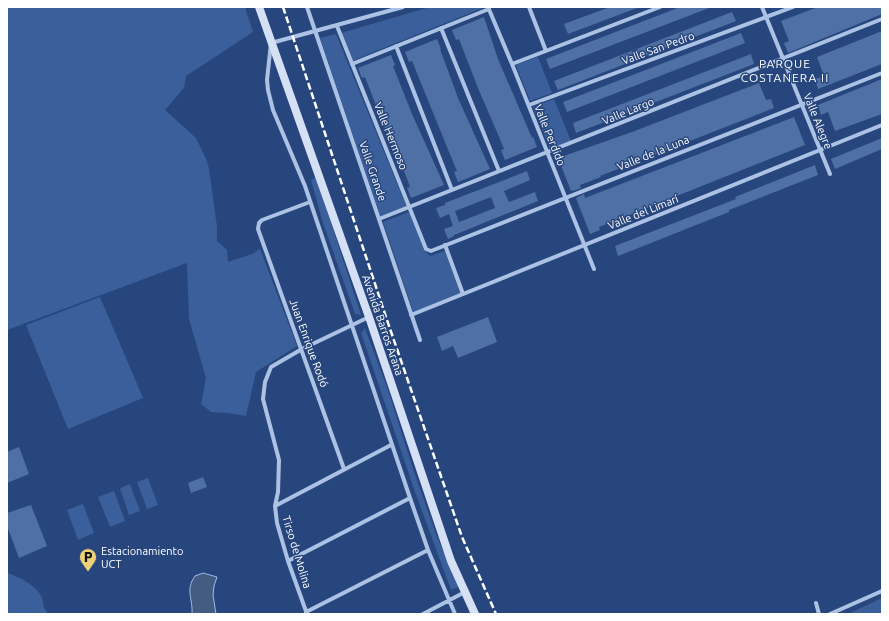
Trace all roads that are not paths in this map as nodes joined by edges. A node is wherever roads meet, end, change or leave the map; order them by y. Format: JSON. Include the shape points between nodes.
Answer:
{"nodes":[{"id":1,"x":259,"y":7,"type":"edge"},
{"id":2,"x":308,"y":7,"type":"edge"},
{"id":3,"x":403,"y":7,"type":"edge"},
{"id":4,"x":529,"y":7,"type":"edge"},
{"id":5,"x":660,"y":7,"type":"edge"},
{"id":6,"x":762,"y":7,"type":"edge"},
{"id":7,"x":793,"y":7,"type":"edge"},
{"id":8,"x":488,"y":8,"type":"edge"},
{"id":9,"x":766,"y":18,"type":"junction"},
{"id":10,"x":882,"y":18,"type":"edge"},
{"id":11,"x":337,"y":26,"type":"junction"},
{"id":12,"x":441,"y":28,"type":"junction"},
{"id":13,"x":316,"y":31,"type":"junction"},
{"id":14,"x":271,"y":43,"type":"junction"},
{"id":15,"x":396,"y":46,"type":"junction"},
{"id":16,"x":546,"y":51,"type":"junction"},
{"id":17,"x":783,"y":58,"type":"junction"},
{"id":18,"x":352,"y":64,"type":"junction"},
{"id":19,"x":512,"y":64,"type":"junction"},
{"id":20,"x":882,"y":73,"type":"edge"},
{"id":21,"x":802,"y":104,"type":"junction"},
{"id":22,"x":529,"y":105,"type":"junction"},
{"id":23,"x":882,"y":125,"type":"edge"},
{"id":24,"x":820,"y":150,"type":"junction"},
{"id":25,"x":548,"y":152,"type":"junction"},
{"id":26,"x":499,"y":171,"type":"junction"},
{"id":27,"x":830,"y":174,"type":"dead end"},
{"id":28,"x":452,"y":190,"type":"junction"},
{"id":29,"x":565,"y":198,"type":"junction"},
{"id":30,"x":310,"y":202,"type":"junction"},
{"id":31,"x":410,"y":207,"type":"junction"},
{"id":32,"x":379,"y":218,"type":"junction"},
{"id":33,"x":445,"y":245,"type":"junction"},
{"id":34,"x":584,"y":245,"type":"junction"},
{"id":35,"x":431,"y":251,"type":"joint"},
{"id":36,"x":594,"y":269,"type":"dead end"},
{"id":37,"x":464,"y":294,"type":"junction"},
{"id":38,"x":412,"y":315,"type":"junction"},
{"id":39,"x":369,"y":317,"type":"junction"},
{"id":40,"x":352,"y":325,"type":"junction"},
{"id":41,"x":420,"y":340,"type":"dead end"},
{"id":42,"x":302,"y":349,"type":"junction"},
{"id":43,"x":391,"y":445,"type":"junction"},
{"id":44,"x":344,"y":470,"type":"junction"},
{"id":45,"x":410,"y":498,"type":"junction"},
{"id":46,"x":275,"y":506,"type":"junction"},
{"id":47,"x":428,"y":550,"type":"junction"},
{"id":48,"x":288,"y":561,"type":"junction"},
{"id":49,"x":882,"y":591,"type":"edge"},
{"id":50,"x":465,"y":592,"type":"junction"},
{"id":51,"x":449,"y":601,"type":"junction"},
{"id":52,"x":816,"y":604,"type":"dead end"},
{"id":53,"x":307,"y":613,"type":"edge"},
{"id":54,"x":423,"y":614,"type":"edge"},
{"id":55,"x":456,"y":614,"type":"edge"},
{"id":56,"x":476,"y":614,"type":"edge"},
{"id":57,"x":819,"y":614,"type":"edge"},
{"id":58,"x":830,"y":614,"type":"edge"}],
"edges":[{"from":1,"to":14,"type":"main road","name":"Avenida Barros Arana"},
{"from":2,"to":13,"type":"street","name":"Valle Grande"},
{"from":3,"to":11,"type":"street"},
{"from":4,"to":16,"type":"street"},
{"from":5,"to":16,"type":"street"},
{"from":6,"to":9,"type":"street","name":"Valle Alegre"},
{"from":7,"to":9,"type":"street","name":"Valle San Pedro"},
{"from":8,"to":12,"type":"street"},
{"from":8,"to":19,"type":"street","name":"Valle Perdido"},
{"from":9,"to":17,"type":"street","name":"Valle Alegre"},
{"from":9,"to":22,"type":"street","name":"Valle San Pedro"},
{"from":10,"to":17,"type":"street","name":"Valle Largo"},
{"from":11,"to":13,"type":"street"},
{"from":11,"to":18,"type":"street","name":"Valle Hermoso"},
{"from":12,"to":15,"type":"street"},
{"from":12,"to":26,"type":"street"},
{"from":13,"to":14,"type":"street"},
{"from":13,"to":32,"type":"street","name":"Valle Grande"},
{"from":14,"to":30,"type":"street","name":"Avenida Barros Arana","via":[[267,80],[270,100]]},
{"from":14,"to":39,"type":"main road","name":"Avenida Barros Arana"},
{"from":15,"to":18,"type":"street"},
{"from":15,"to":28,"type":"street"},
{"from":16,"to":19,"type":"street"},
{"from":17,"to":21,"type":"street","name":"Valle Alegre"},
{"from":17,"to":25,"type":"street","name":"Valle Largo"},
{"from":18,"to":31,"type":"street","name":"Valle Hermoso"},
{"from":19,"to":22,"type":"street","name":"Valle Perdido"},
{"from":20,"to":21,"type":"street","name":"Valle de la Luna"},
{"from":21,"to":24,"type":"street","name":"Valle Alegre"},
{"from":21,"to":29,"type":"street","name":"Valle de la Luna"},
{"from":22,"to":25,"type":"street","name":"Valle Perdido"},
{"from":23,"to":24,"type":"street","name":"Valle del Limarí"},
{"from":24,"to":27,"type":"street","name":"Valle Alegre"},
{"from":24,"to":34,"type":"street","name":"Valle del Limarí"},
{"from":25,"to":26,"type":"street","name":"Valle Largo"},
{"from":25,"to":29,"type":"street","name":"Valle Perdido"},
{"from":26,"to":28,"type":"street","name":"Valle Largo"},
{"from":28,"to":31,"type":"street","name":"Valle Largo"},
{"from":29,"to":33,"type":"street","name":"Valle de la Luna"},
{"from":29,"to":34,"type":"street","name":"Valle Perdido"},
{"from":30,"to":40,"type":"street","name":"Avenida Barros Arana"},
{"from":30,"to":42,"type":"street","name":"Juan Enrique Rodó","via":[[262,220],[258,229]]},
{"from":31,"to":32,"type":"street","name":"Valle Largo"},
{"from":31,"to":35,"type":"street","name":"Valle Hermoso","via":[[426,249]]},
{"from":32,"to":38,"type":"street","name":"Valle Grande"},
{"from":33,"to":35,"type":"street","name":"Valle de la Luna"},
{"from":33,"to":37,"type":"street"},
{"from":34,"to":36,"type":"street","name":"Valle Perdido"},
{"from":34,"to":37,"type":"street","name":"Valle del Limarí"},
{"from":37,"to":38,"type":"street","name":"Valle del Limarí"},
{"from":38,"to":41,"type":"street","name":"Valle Grande"},
{"from":39,"to":40,"type":"street","name":"Tirso de Molina"},
{"from":39,"to":50,"type":"main road","name":"Avenida Barros Arana","via":[[451,561]]},
{"from":40,"to":42,"type":"street","name":"Tirso de Molina"},
{"from":40,"to":43,"type":"street","name":"Avenida Barros Arana"},
{"from":42,"to":44,"type":"street","name":"Juan Enrique Rodó"},
{"from":42,"to":46,"type":"street","name":"Tirso de Molina","via":[[271,367],[264,390],[263,399],[279,460]]},
{"from":43,"to":44,"type":"street"},
{"from":43,"to":45,"type":"street","name":"Avenida Barros Arana"},
{"from":44,"to":46,"type":"street"},
{"from":45,"to":47,"type":"street","name":"Avenida Barros Arana"},
{"from":45,"to":48,"type":"street"},
{"from":46,"to":48,"type":"street","name":"Tirso de Molina"},
{"from":47,"to":51,"type":"street","name":"Avenida Barros Arana"},
{"from":47,"to":53,"type":"street"},
{"from":48,"to":53,"type":"street","name":"Tirso de Molina"},
{"from":49,"to":58,"type":"street"},
{"from":50,"to":51,"type":"street"},
{"from":50,"to":56,"type":"main road","name":"Avenida Barros Arana"},
{"from":51,"to":54,"type":"street"},
{"from":51,"to":55,"type":"street","name":"Avenida Barros Arana"},
{"from":52,"to":57,"type":"street"}]}
